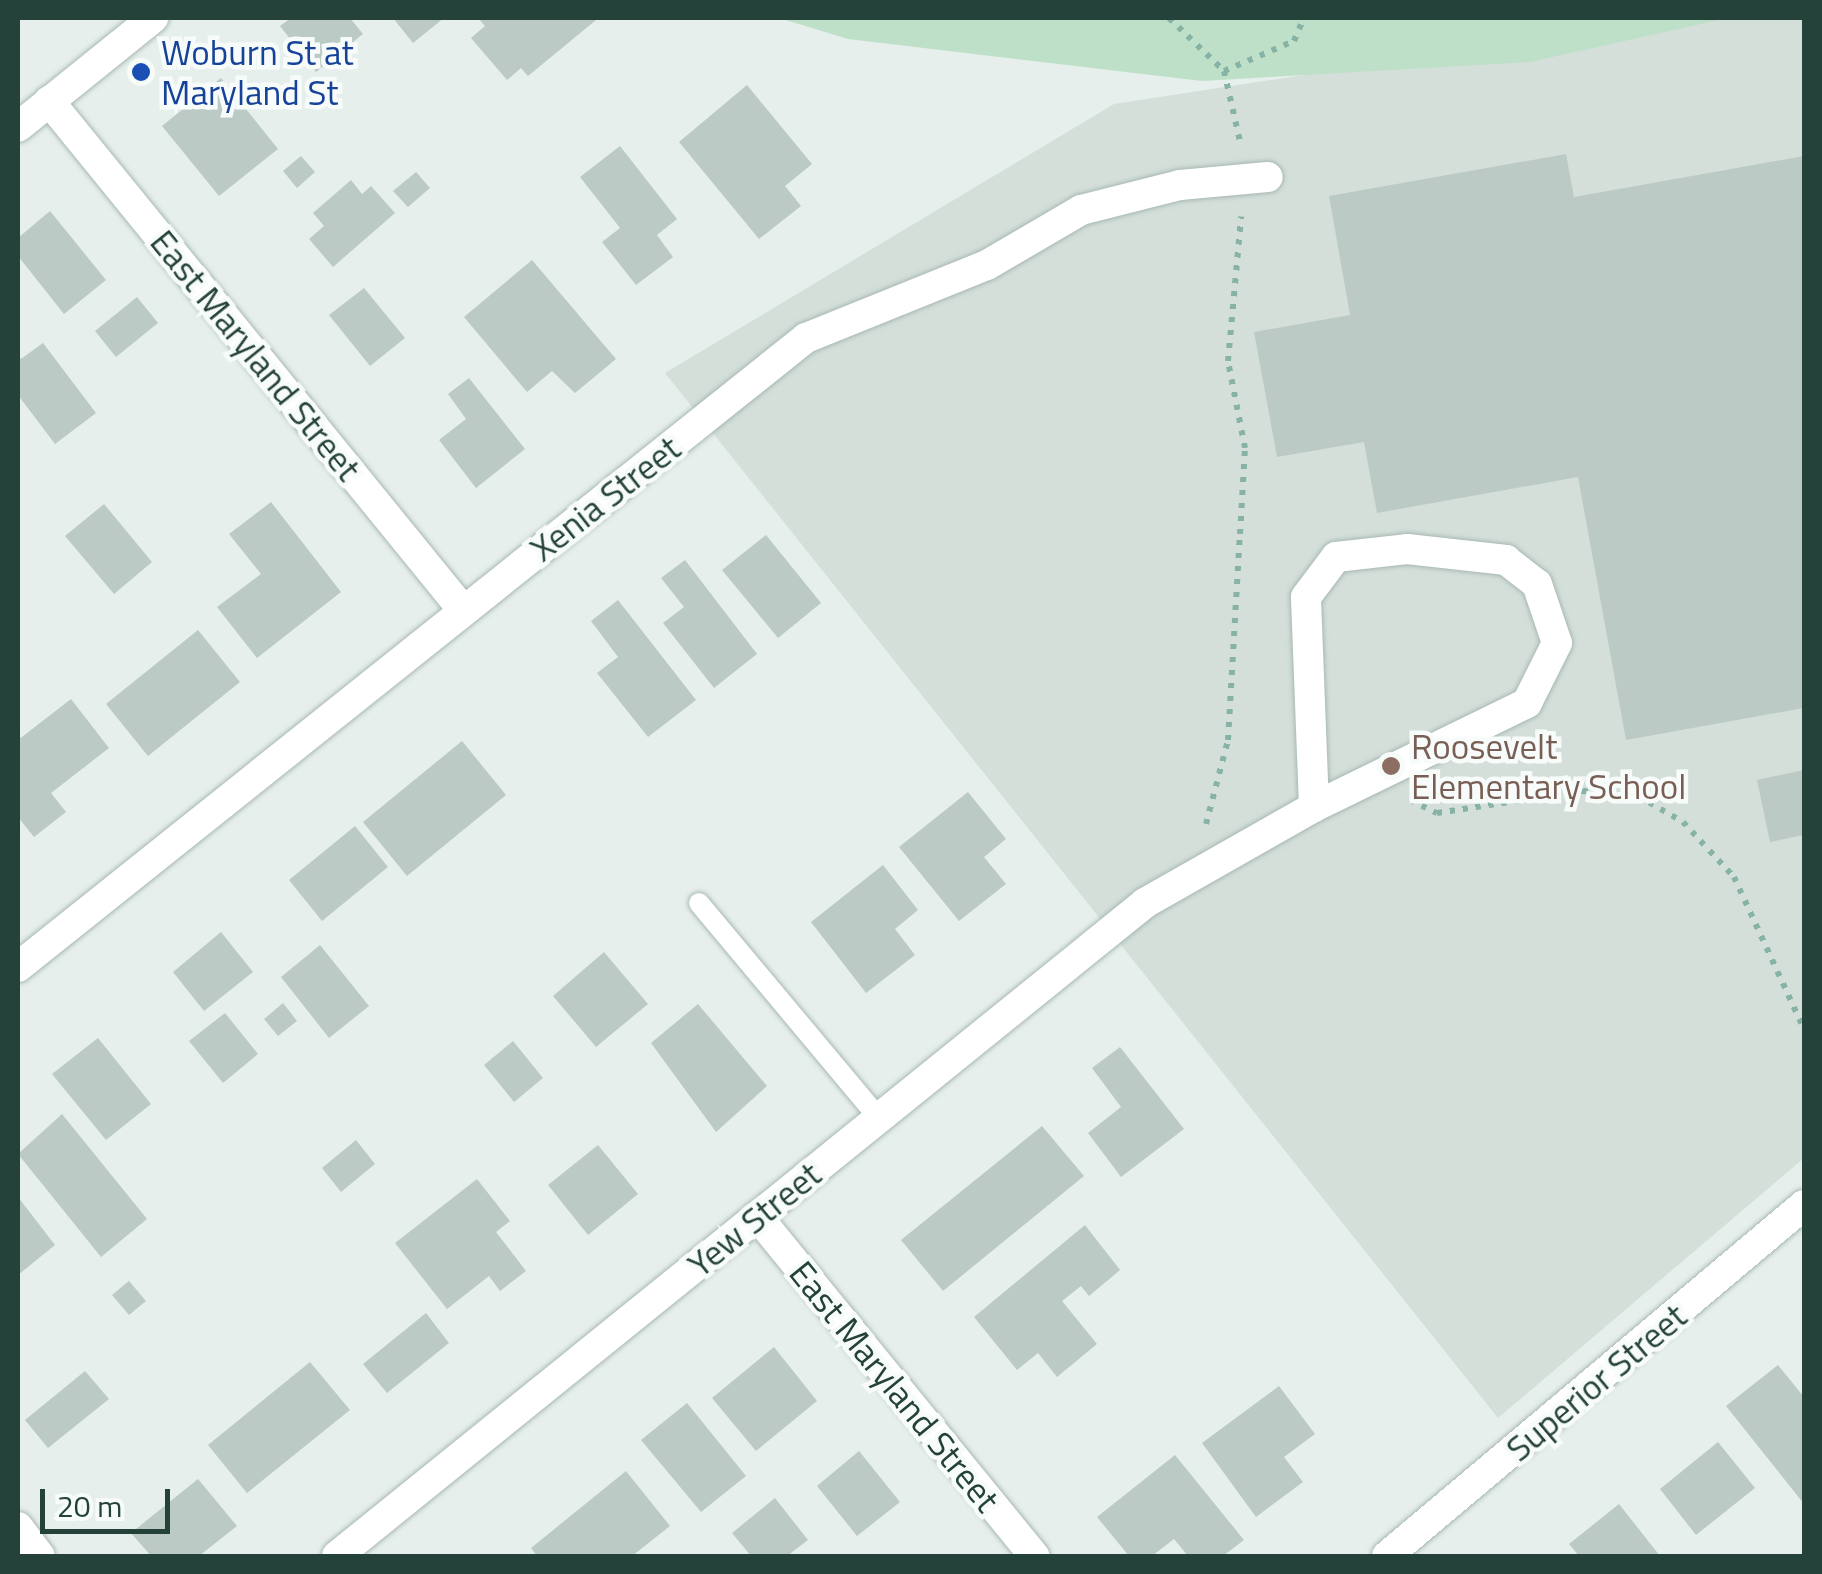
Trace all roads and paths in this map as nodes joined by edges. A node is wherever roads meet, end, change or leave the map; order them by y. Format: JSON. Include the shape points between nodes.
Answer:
{"nodes":[{"id":1,"x":153,"y":18,"type":"edge"},
{"id":2,"x":1169,"y":18,"type":"edge"},
{"id":3,"x":1304,"y":18,"type":"edge"},
{"id":4,"x":1224,"y":71,"type":"junction"},
{"id":5,"x":49,"y":101,"type":"junction"},
{"id":6,"x":18,"y":126,"type":"edge"},
{"id":7,"x":1258,"y":178,"type":"junction"},
{"id":8,"x":463,"y":610,"type":"junction"},
{"id":9,"x":1368,"y":780,"type":"junction"},
{"id":10,"x":1314,"y":807,"type":"junction"},
{"id":11,"x":1174,"y":886,"type":"junction"},
{"id":12,"x":699,"y":904,"type":"dead end"},
{"id":13,"x":18,"y":968,"type":"edge"},
{"id":14,"x":1804,"y":1030,"type":"edge"},
{"id":15,"x":878,"y":1118,"type":"junction"},
{"id":16,"x":1804,"y":1206,"type":"edge"},
{"id":17,"x":758,"y":1216,"type":"junction"},
{"id":18,"x":18,"y":1527,"type":"edge"},
{"id":19,"x":40,"y":1556,"type":"edge"},
{"id":20,"x":338,"y":1556,"type":"edge"},
{"id":21,"x":1034,"y":1556,"type":"edge"},
{"id":22,"x":1387,"y":1556,"type":"edge"}],
"edges":[{"from":1,"to":5,"type":"street"},
{"from":2,"to":4,"type":"path"},
{"from":3,"to":4,"type":"path","via":[[1294,40]]},
{"from":4,"to":7,"type":"path"},
{"from":5,"to":6,"type":"street"},
{"from":5,"to":8,"type":"street","name":"East Maryland Street"},
{"from":7,"to":8,"type":"street","name":"Xenia Street","via":[[1180,185],[1081,210],[987,265],[806,338]]},
{"from":7,"to":11,"type":"path","via":[[1232,267],[1228,361],[1245,448],[1228,740],[1207,823]]},
{"from":8,"to":13,"type":"street","name":"Xenia Street"},
{"from":9,"to":10,"type":"street"},
{"from":9,"to":10,"type":"street","via":[[1528,703],[1557,642],[1537,584],[1506,560],[1407,549],[1336,557],[1306,598]]},
{"from":9,"to":14,"type":"path","via":[[1437,812],[1582,791],[1638,796],[1683,822],[1734,877]]},
{"from":10,"to":11,"type":"street"},
{"from":11,"to":15,"type":"street","name":"Yew Street"},
{"from":12,"to":15,"type":"lane"},
{"from":15,"to":17,"type":"street","name":"Yew Street"},
{"from":16,"to":22,"type":"street","name":"Superior Street"},
{"from":17,"to":20,"type":"street","name":"Yew Street"},
{"from":17,"to":21,"type":"street","name":"East Maryland Street"},
{"from":18,"to":19,"type":"street"}]}
